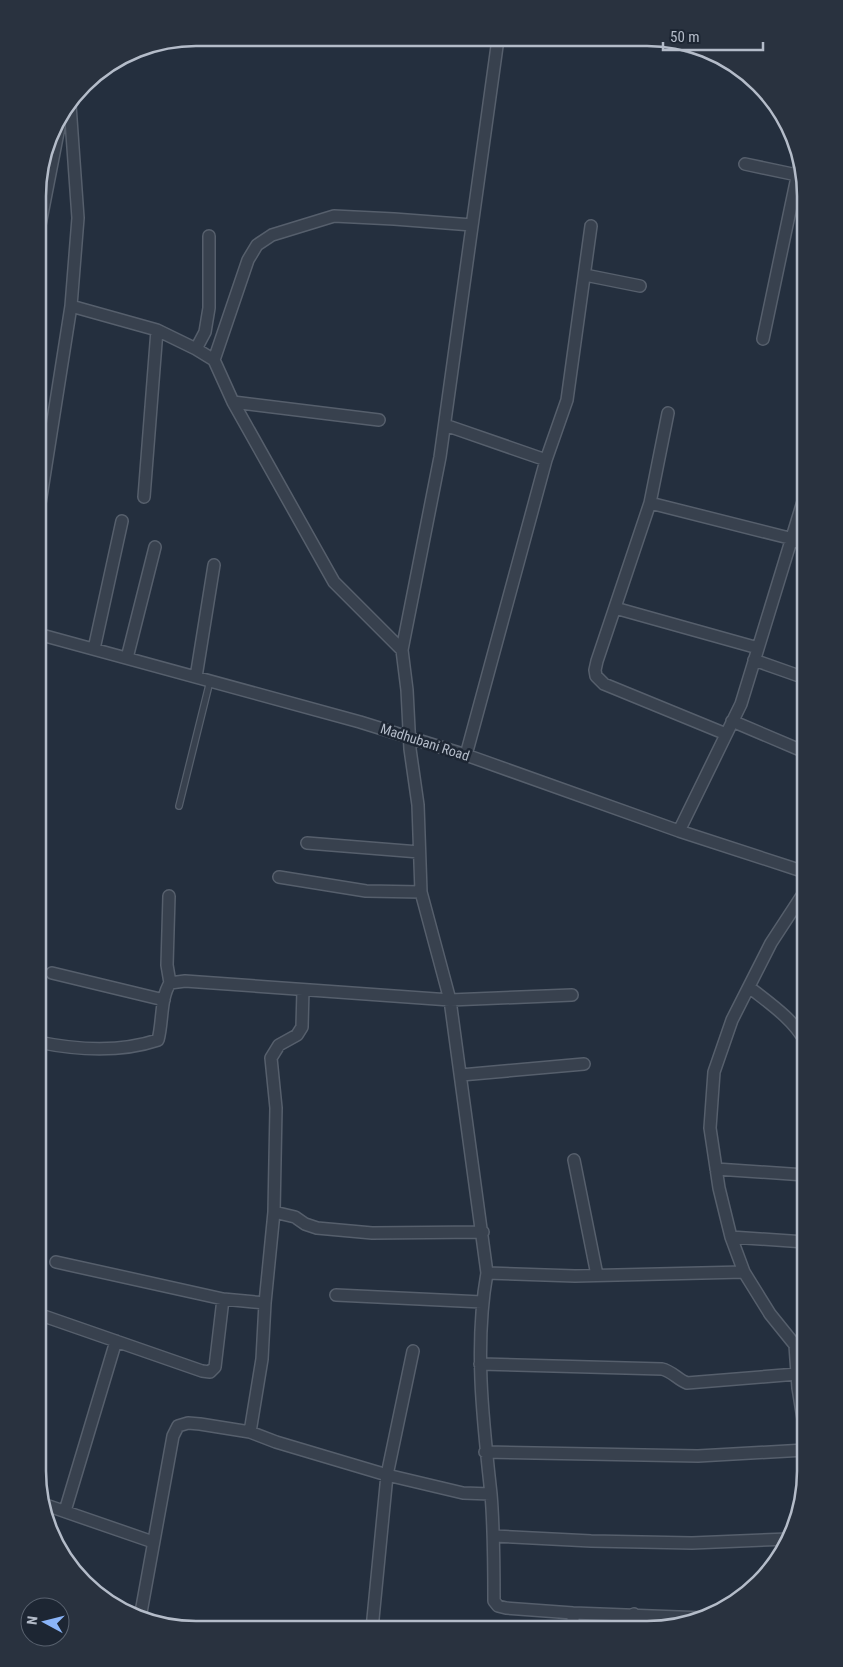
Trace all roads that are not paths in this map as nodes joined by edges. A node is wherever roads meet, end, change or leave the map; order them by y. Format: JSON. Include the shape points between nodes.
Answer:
{"nodes":[{"id":1,"x":497,"y":46,"type":"edge"},
{"id":2,"x":71,"y":115,"type":"edge"},
{"id":3,"x":55,"y":146,"type":"edge"},
{"id":4,"x":745,"y":164,"type":"dead end"},
{"id":5,"x":795,"y":175,"type":"edge"},
{"id":6,"x":796,"y":182,"type":"edge"},
{"id":7,"x":47,"y":189,"type":"edge"},
{"id":8,"x":472,"y":224,"type":"junction"},
{"id":9,"x":592,"y":226,"type":"dead end"},
{"id":10,"x":209,"y":236,"type":"dead end"},
{"id":11,"x":585,"y":275,"type":"junction"},
{"id":12,"x":640,"y":286,"type":"dead end"},
{"id":13,"x":71,"y":306,"type":"junction"},
{"id":14,"x":157,"y":330,"type":"junction"},
{"id":15,"x":763,"y":339,"type":"dead end"},
{"id":16,"x":196,"y":349,"type":"junction"},
{"id":17,"x":214,"y":360,"type":"junction"},
{"id":18,"x":234,"y":402,"type":"junction"},
{"id":19,"x":668,"y":413,"type":"dead end"},
{"id":20,"x":379,"y":420,"type":"dead end"},
{"id":21,"x":444,"y":425,"type":"junction"},
{"id":22,"x":47,"y":460,"type":"edge"},
{"id":23,"x":546,"y":460,"type":"junction"},
{"id":24,"x":144,"y":497,"type":"dead end"},
{"id":25,"x":650,"y":503,"type":"junction"},
{"id":26,"x":122,"y":522,"type":"dead end"},
{"id":27,"x":797,"y":523,"type":"edge"},
{"id":28,"x":792,"y":539,"type":"junction"},
{"id":29,"x":797,"y":541,"type":"edge"},
{"id":30,"x":155,"y":547,"type":"dead end"},
{"id":31,"x":214,"y":565,"type":"dead end"},
{"id":32,"x":615,"y":608,"type":"junction"},
{"id":33,"x":47,"y":636,"type":"edge"},
{"id":34,"x":758,"y":648,"type":"junction"},
{"id":35,"x":94,"y":649,"type":"junction"},
{"id":36,"x":402,"y":650,"type":"junction"},
{"id":37,"x":127,"y":658,"type":"junction"},
{"id":38,"x":754,"y":660,"type":"junction"},
{"id":39,"x":797,"y":675,"type":"edge"},
{"id":40,"x":196,"y":677,"type":"junction"},
{"id":41,"x":210,"y":681,"type":"junction"},
{"id":42,"x":732,"y":721,"type":"junction"},
{"id":43,"x":726,"y":734,"type":"junction"},
{"id":44,"x":409,"y":737,"type":"junction"},
{"id":45,"x":797,"y":748,"type":"edge"},
{"id":46,"x":466,"y":755,"type":"junction"},
{"id":47,"x":179,"y":806,"type":"dead end"},
{"id":48,"x":679,"y":831,"type":"junction"},
{"id":49,"x":307,"y":843,"type":"dead end"},
{"id":50,"x":419,"y":852,"type":"junction"},
{"id":51,"x":796,"y":869,"type":"edge"},
{"id":52,"x":279,"y":877,"type":"dead end"},
{"id":53,"x":421,"y":892,"type":"junction"},
{"id":54,"x":169,"y":896,"type":"dead end"},
{"id":55,"x":796,"y":903,"type":"edge"},
{"id":56,"x":52,"y":973,"type":"dead end"},
{"id":57,"x":170,"y":983,"type":"junction"},
{"id":58,"x":749,"y":987,"type":"junction"},
{"id":59,"x":304,"y":990,"type":"junction"},
{"id":60,"x":572,"y":995,"type":"dead end"},
{"id":61,"x":164,"y":1000,"type":"junction"},
{"id":62,"x":450,"y":1000,"type":"junction"},
{"id":63,"x":796,"y":1027,"type":"edge"},
{"id":64,"x":46,"y":1044,"type":"edge"},
{"id":65,"x":584,"y":1064,"type":"dead end"},
{"id":66,"x":461,"y":1075,"type":"junction"},
{"id":67,"x":574,"y":1160,"type":"dead end"},
{"id":68,"x":716,"y":1169,"type":"junction"},
{"id":69,"x":796,"y":1174,"type":"edge"},
{"id":70,"x":274,"y":1212,"type":"junction"},
{"id":71,"x":483,"y":1232,"type":"junction"},
{"id":72,"x":731,"y":1237,"type":"junction"},
{"id":73,"x":796,"y":1241,"type":"edge"},
{"id":74,"x":56,"y":1262,"type":"dead end"},
{"id":75,"x":744,"y":1272,"type":"junction"},
{"id":76,"x":487,"y":1273,"type":"junction"},
{"id":77,"x":597,"y":1274,"type":"junction"},
{"id":78,"x":336,"y":1295,"type":"dead end"},
{"id":79,"x":223,"y":1299,"type":"junction"},
{"id":80,"x":482,"y":1302,"type":"junction"},
{"id":81,"x":265,"y":1304,"type":"junction"},
{"id":82,"x":46,"y":1317,"type":"edge"},
{"id":83,"x":116,"y":1341,"type":"junction"},
{"id":84,"x":796,"y":1343,"type":"edge"},
{"id":85,"x":413,"y":1351,"type":"dead end"},
{"id":86,"x":480,"y":1364,"type":"junction"},
{"id":87,"x":797,"y":1374,"type":"edge"},
{"id":88,"x":250,"y":1432,"type":"junction"},
{"id":89,"x":796,"y":1450,"type":"edge"},
{"id":90,"x":485,"y":1452,"type":"junction"},
{"id":91,"x":387,"y":1475,"type":"junction"},
{"id":92,"x":490,"y":1494,"type":"junction"},
{"id":93,"x":51,"y":1506,"type":"edge"},
{"id":94,"x":65,"y":1511,"type":"junction"},
{"id":95,"x":494,"y":1536,"type":"junction"},
{"id":96,"x":780,"y":1539,"type":"edge"},
{"id":97,"x":153,"y":1542,"type":"junction"},
{"id":98,"x":141,"y":1610,"type":"edge"},
{"id":99,"x":573,"y":1613,"type":"junction"},
{"id":100,"x":634,"y":1614,"type":"junction"},
{"id":101,"x":670,"y":1619,"type":"edge"},
{"id":102,"x":373,"y":1621,"type":"edge"},
{"id":103,"x":573,"y":1621,"type":"edge"},
{"id":104,"x":635,"y":1621,"type":"edge"}],
"edges":[{"from":1,"to":8,"type":"street"},
{"from":2,"to":13,"type":"street","via":[[78,218]]},
{"from":3,"to":7,"type":"street"},
{"from":4,"to":5,"type":"street"},
{"from":6,"to":15,"type":"street"},
{"from":8,"to":17,"type":"street","via":[[334,216],[272,235],[257,245],[248,260]]},
{"from":8,"to":21,"type":"street"},
{"from":9,"to":11,"type":"street"},
{"from":10,"to":16,"type":"street","via":[[209,308],[205,332]]},
{"from":11,"to":12,"type":"street"},
{"from":11,"to":23,"type":"street","via":[[567,400]]},
{"from":13,"to":14,"type":"street"},
{"from":13,"to":22,"type":"street"},
{"from":14,"to":16,"type":"street"},
{"from":14,"to":24,"type":"street"},
{"from":16,"to":17,"type":"street"},
{"from":17,"to":18,"type":"street"},
{"from":18,"to":20,"type":"street"},
{"from":18,"to":36,"type":"street","via":[[334,582]]},
{"from":19,"to":25,"type":"street"},
{"from":21,"to":23,"type":"street"},
{"from":21,"to":36,"type":"street"},
{"from":23,"to":46,"type":"street"},
{"from":25,"to":28,"type":"street"},
{"from":25,"to":32,"type":"street"},
{"from":26,"to":35,"type":"street"},
{"from":27,"to":28,"type":"street"},
{"from":28,"to":29,"type":"street"},
{"from":28,"to":34,"type":"street"},
{"from":30,"to":37,"type":"street"},
{"from":31,"to":40,"type":"street"},
{"from":32,"to":34,"type":"street"},
{"from":32,"to":43,"type":"street","via":[[595,670],[599,681]]},
{"from":33,"to":35,"type":"street","name":"Madhubani Road"},
{"from":34,"to":38,"type":"street"},
{"from":35,"to":37,"type":"street","name":"Madhubani Road"},
{"from":36,"to":44,"type":"street"},
{"from":37,"to":40,"type":"street","name":"Madhubani Road"},
{"from":38,"to":39,"type":"street"},
{"from":38,"to":42,"type":"street","via":[[741,704]]},
{"from":40,"to":41,"type":"street","name":"Madhubani Road"},
{"from":41,"to":44,"type":"street","name":"Madhubani Road"},
{"from":41,"to":47,"type":"lane"},
{"from":42,"to":43,"type":"street"},
{"from":42,"to":45,"type":"street"},
{"from":43,"to":48,"type":"street"},
{"from":44,"to":46,"type":"street","name":"Madhubani Road"},
{"from":44,"to":50,"type":"street","via":[[418,805]]},
{"from":46,"to":48,"type":"street","name":"Madhubani Road"},
{"from":48,"to":51,"type":"street","name":"Madhubani Road"},
{"from":49,"to":50,"type":"street"},
{"from":50,"to":53,"type":"street"},
{"from":52,"to":53,"type":"street","via":[[366,891]]},
{"from":53,"to":62,"type":"street"},
{"from":54,"to":57,"type":"street","via":[[167,965]]},
{"from":55,"to":58,"type":"street","via":[[771,943]]},
{"from":56,"to":61,"type":"street"},
{"from":57,"to":59,"type":"street","via":[[185,981]]},
{"from":57,"to":61,"type":"street","via":[[164,992]]},
{"from":58,"to":63,"type":"street"},
{"from":58,"to":68,"type":"street","via":[[732,1020],[714,1072],[710,1128]]},
{"from":59,"to":62,"type":"street"},
{"from":59,"to":70,"type":"street","via":[[302,1027],[297,1035],[279,1045],[271,1058],[276,1108]]},
{"from":60,"to":62,"type":"street"},
{"from":61,"to":64,"type":"street","via":[[158,1040],[140,1046],[95,1049]]},
{"from":62,"to":66,"type":"street"},
{"from":65,"to":66,"type":"street"},
{"from":66,"to":71,"type":"street"},
{"from":67,"to":77,"type":"street"},
{"from":68,"to":69,"type":"street"},
{"from":68,"to":72,"type":"street"},
{"from":70,"to":71,"type":"street","via":[[296,1217],[317,1228],[372,1233]]},
{"from":70,"to":81,"type":"street"},
{"from":71,"to":76,"type":"street"},
{"from":72,"to":73,"type":"street"},
{"from":72,"to":75,"type":"street"},
{"from":74,"to":79,"type":"street"},
{"from":75,"to":77,"type":"street"},
{"from":75,"to":84,"type":"street","via":[[770,1314]]},
{"from":76,"to":77,"type":"street"},
{"from":76,"to":80,"type":"street"},
{"from":78,"to":80,"type":"street"},
{"from":79,"to":81,"type":"street"},
{"from":79,"to":83,"type":"street","via":[[215,1367],[210,1372]]},
{"from":80,"to":86,"type":"street"},
{"from":81,"to":88,"type":"street","via":[[262,1359]]},
{"from":82,"to":83,"type":"street"},
{"from":83,"to":94,"type":"street"},
{"from":85,"to":91,"type":"street"},
{"from":86,"to":87,"type":"street","via":[[662,1369],[687,1384]]},
{"from":86,"to":90,"type":"street"},
{"from":88,"to":91,"type":"street"},
{"from":88,"to":97,"type":"street","via":[[200,1424],[178,1426],[173,1436]]},
{"from":89,"to":90,"type":"street","via":[[682,1456]]},
{"from":90,"to":92,"type":"street"},
{"from":91,"to":92,"type":"street","via":[[463,1493]]},
{"from":91,"to":102,"type":"street"},
{"from":92,"to":95,"type":"street"},
{"from":93,"to":94,"type":"street"},
{"from":94,"to":97,"type":"street"},
{"from":95,"to":96,"type":"street","via":[[692,1543]]},
{"from":95,"to":99,"type":"street","via":[[494,1601],[498,1606]]},
{"from":97,"to":98,"type":"street"},
{"from":99,"to":100,"type":"street"},
{"from":99,"to":103,"type":"street"},
{"from":100,"to":101,"type":"street"},
{"from":100,"to":104,"type":"street"}]}
